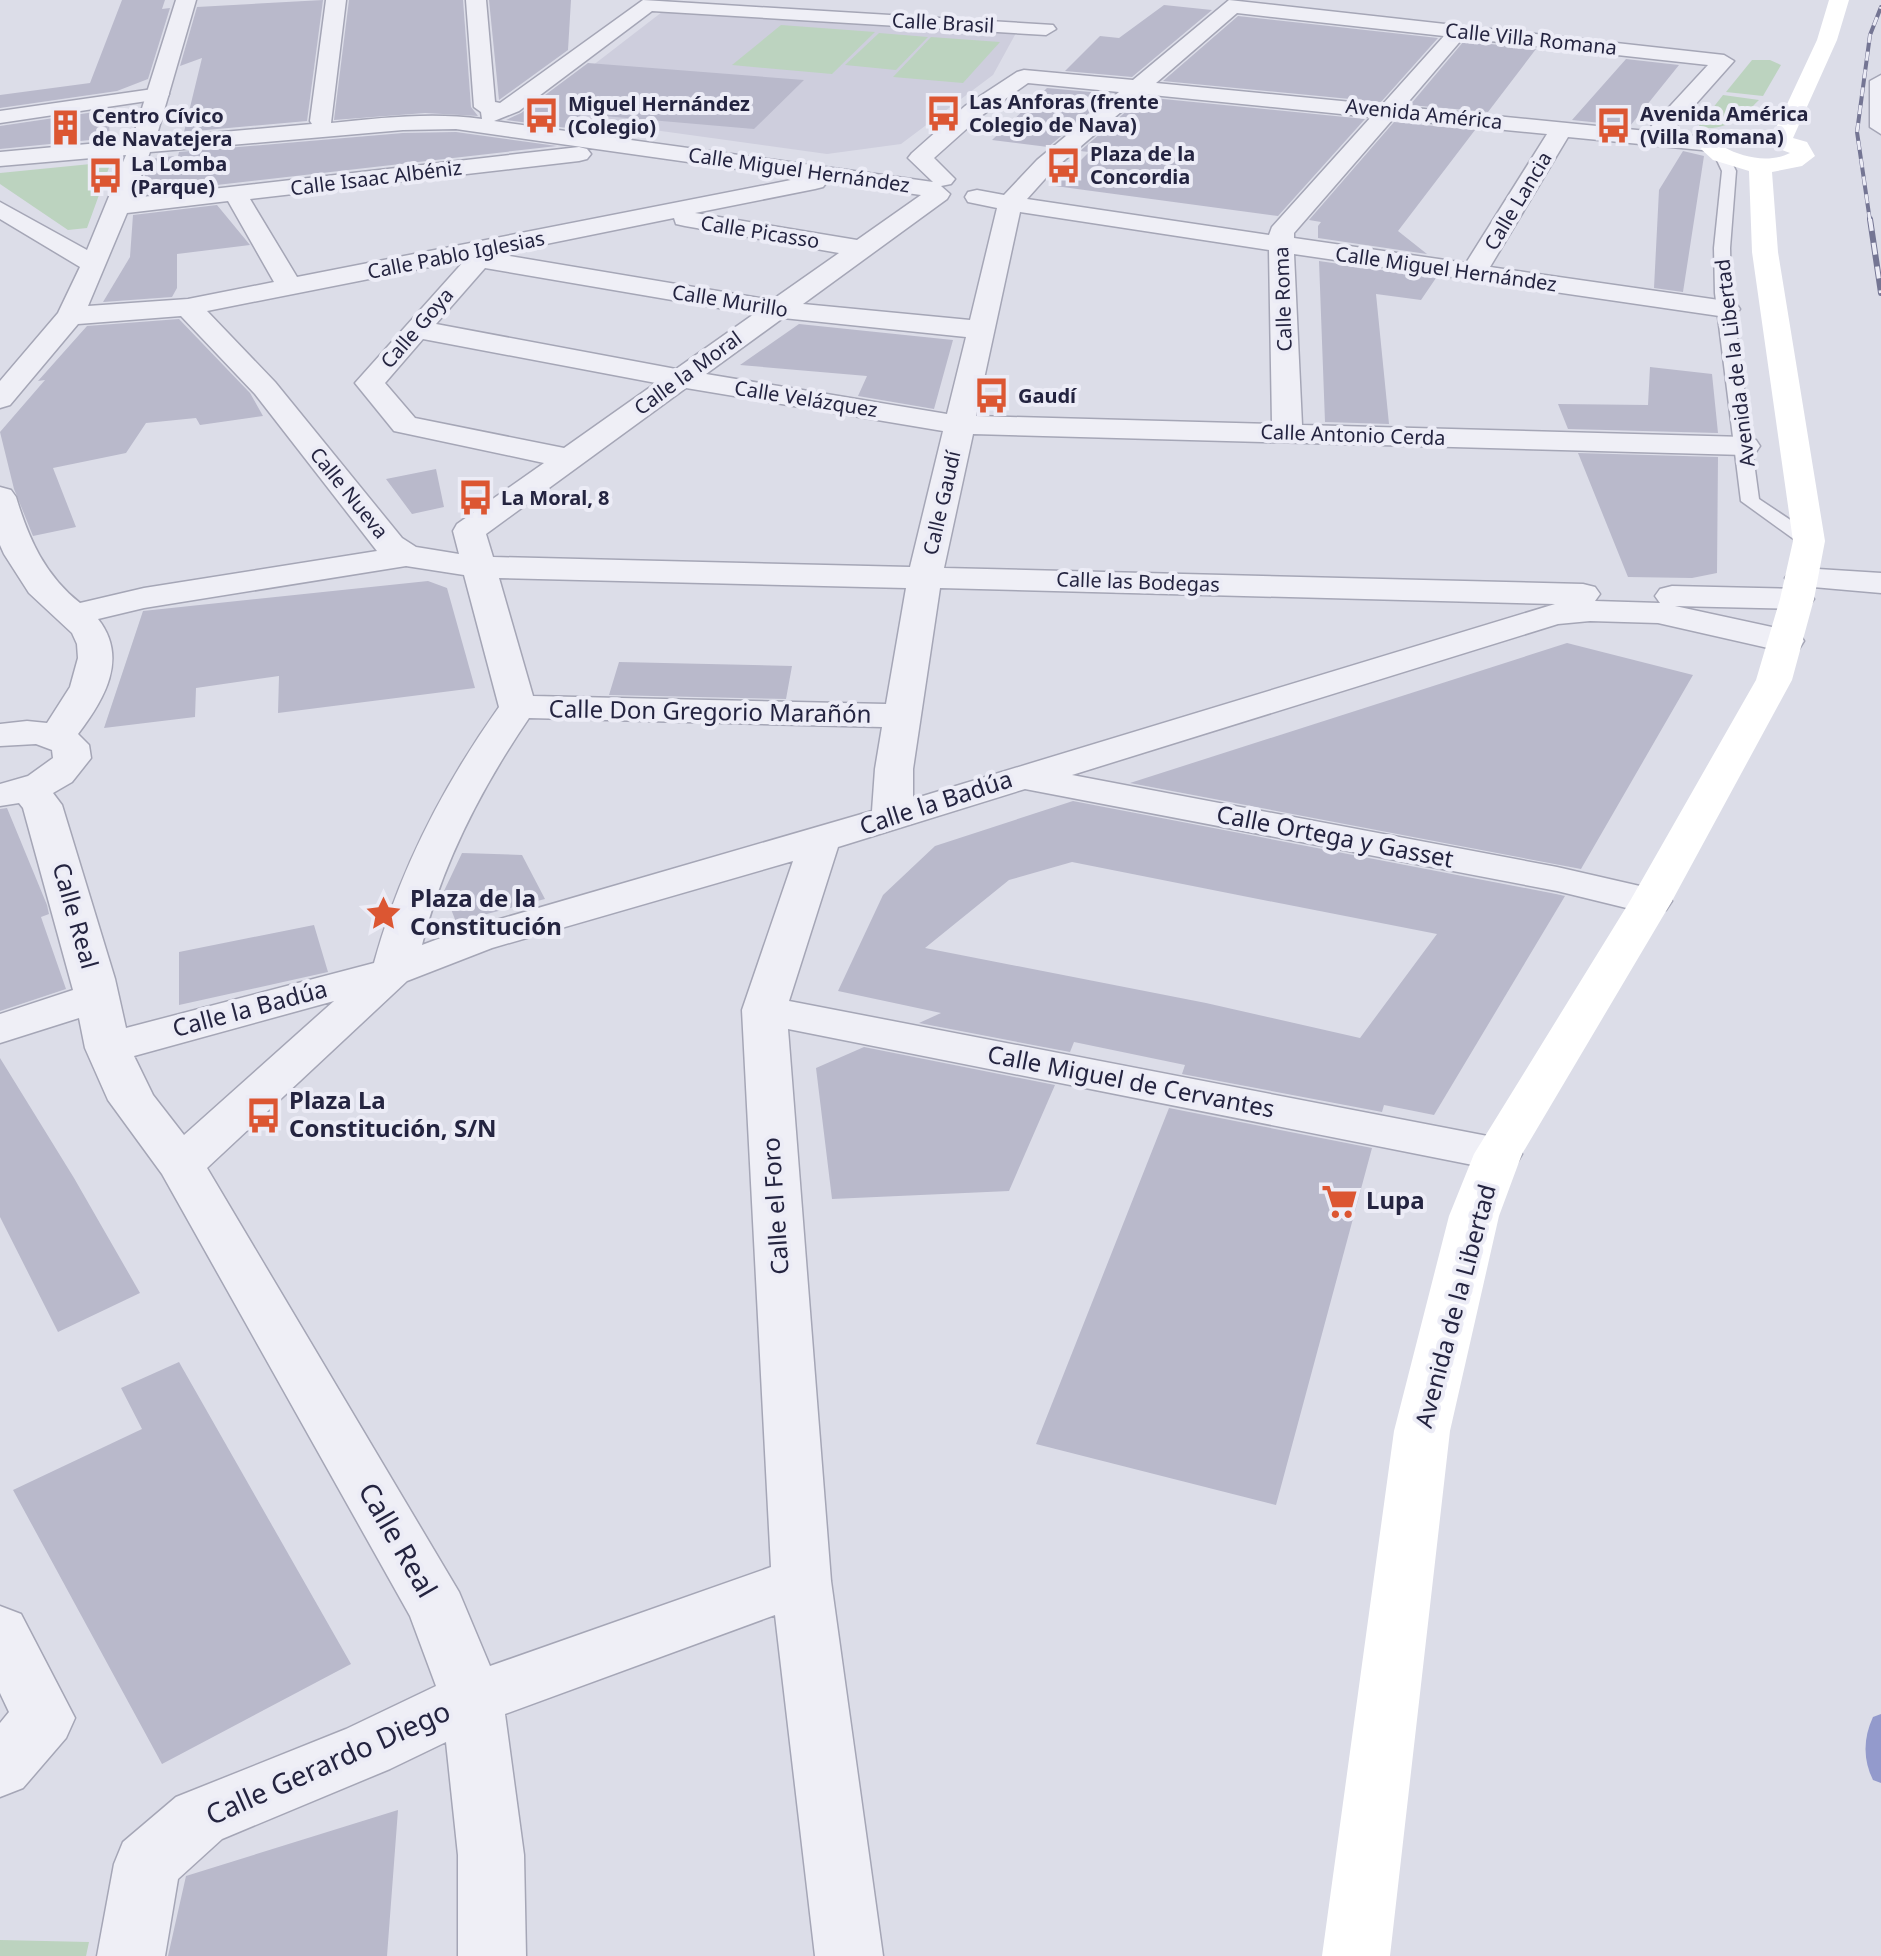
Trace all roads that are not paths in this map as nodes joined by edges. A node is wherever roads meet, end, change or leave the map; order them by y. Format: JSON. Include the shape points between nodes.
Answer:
{"nodes":[{"id":1,"x":186,"y":0,"type":"edge"},
{"id":2,"x":336,"y":0,"type":"edge"},
{"id":3,"x":476,"y":0,"type":"edge"},
{"id":4,"x":1839,"y":0,"type":"edge"},
{"id":5,"x":652,"y":3,"type":"edge"},
{"id":6,"x":1238,"y":3,"type":"edge"},
{"id":7,"x":1459,"y":31,"type":"junction"},
{"id":8,"x":1030,"y":63,"type":"junction"},
{"id":9,"x":1881,"y":81,"type":"edge"},
{"id":10,"x":1136,"y":86,"type":"junction"},
{"id":11,"x":160,"y":94,"type":"junction"},
{"id":12,"x":1390,"y":110,"type":"junction"},
{"id":13,"x":494,"y":112,"type":"junction"},
{"id":14,"x":0,"y":117,"type":"edge"},
{"id":15,"x":321,"y":121,"type":"junction"},
{"id":16,"x":1881,"y":127,"type":"edge"},
{"id":17,"x":1562,"y":128,"type":"junction"},
{"id":18,"x":1653,"y":138,"type":"junction"},
{"id":19,"x":144,"y":142,"type":"junction"},
{"id":20,"x":635,"y":146,"type":"junction"},
{"id":21,"x":1717,"y":150,"type":"junction"},
{"id":22,"x":1770,"y":152,"type":"junction"},
{"id":23,"x":920,"y":158,"type":"junction"},
{"id":24,"x":0,"y":159,"type":"edge"},
{"id":25,"x":848,"y":172,"type":"junction"},
{"id":26,"x":937,"y":187,"type":"junction"},
{"id":27,"x":236,"y":195,"type":"junction"},
{"id":28,"x":999,"y":196,"type":"junction"},
{"id":29,"x":116,"y":207,"type":"junction"},
{"id":30,"x":0,"y":209,"type":"edge"},
{"id":31,"x":659,"y":215,"type":"junction"},
{"id":32,"x":1281,"y":238,"type":"junction"},
{"id":33,"x":862,"y":249,"type":"junction"},
{"id":34,"x":482,"y":254,"type":"junction"},
{"id":35,"x":93,"y":264,"type":"junction"},
{"id":36,"x":1478,"y":267,"type":"junction"},
{"id":37,"x":289,"y":286,"type":"junction"},
{"id":38,"x":1725,"y":301,"type":"junction"},
{"id":39,"x":188,"y":307,"type":"junction"},
{"id":40,"x":775,"y":309,"type":"junction"},
{"id":41,"x":70,"y":316,"type":"junction"},
{"id":42,"x":416,"y":329,"type":"junction"},
{"id":43,"x":983,"y":330,"type":"junction"},
{"id":44,"x":682,"y":379,"type":"junction"},
{"id":45,"x":0,"y":399,"type":"edge"},
{"id":46,"x":961,"y":425,"type":"junction"},
{"id":47,"x":1287,"y":434,"type":"junction"},
{"id":48,"x":1745,"y":446,"type":"junction"},
{"id":49,"x":571,"y":459,"type":"junction"},
{"id":50,"x":0,"y":497,"type":"edge"},
{"id":51,"x":1809,"y":541,"type":"junction"},
{"id":52,"x":406,"y":556,"type":"junction"},
{"id":53,"x":478,"y":567,"type":"junction"},
{"id":54,"x":925,"y":577,"type":"junction"},
{"id":55,"x":1881,"y":583,"type":"edge"},
{"id":56,"x":1800,"y":588,"type":"junction"},
{"id":57,"x":1464,"y":591,"type":"junction"},
{"id":58,"x":1613,"y":595,"type":"junction"},
{"id":59,"x":1555,"y":614,"type":"junction"},
{"id":60,"x":74,"y":615,"type":"junction"},
{"id":61,"x":1480,"y":637,"type":"junction"},
{"id":62,"x":1786,"y":641,"type":"junction"},
{"id":63,"x":518,"y":707,"type":"junction"},
{"id":64,"x":902,"y":716,"type":"junction"},
{"id":65,"x":0,"y":735,"type":"edge"},
{"id":66,"x":56,"y":736,"type":"junction"},
{"id":67,"x":1020,"y":777,"type":"junction"},
{"id":68,"x":14,"y":793,"type":"edge"},
{"id":69,"x":892,"y":818,"type":"junction"},
{"id":70,"x":820,"y":840,"type":"junction"},
{"id":71,"x":1651,"y":901,"type":"junction"},
{"id":72,"x":393,"y":971,"type":"junction"},
{"id":73,"x":96,"y":997,"type":"junction"},
{"id":74,"x":764,"y":1010,"type":"junction"},
{"id":75,"x":0,"y":1029,"type":"edge"},
{"id":76,"x":108,"y":1048,"type":"junction"},
{"id":77,"x":1498,"y":1154,"type":"junction"},
{"id":78,"x":181,"y":1165,"type":"junction"},
{"id":79,"x":801,"y":1581,"type":"junction"},
{"id":80,"x":0,"y":1632,"type":"edge"},
{"id":81,"x":472,"y":1699,"type":"junction"},
{"id":82,"x":0,"y":1768,"type":"edge"},
{"id":83,"x":131,"y":1956,"type":"edge"},
{"id":84,"x":492,"y":1956,"type":"edge"},
{"id":85,"x":849,"y":1956,"type":"edge"},
{"id":86,"x":1356,"y":1956,"type":"edge"}],
"edges":[{"from":1,"to":11,"type":"street"},
{"from":2,"to":15,"type":"street"},
{"from":3,"to":13,"type":"street","via":[[485,107]]},
{"from":4,"to":22,"type":"main road","name":"Avenida de la Libertad","via":[[1827,40]]},
{"from":5,"to":8,"type":"street","name":"Calle Brasil","via":[[1049,22]]},
{"from":5,"to":13,"type":"street","via":[[511,106]]},
{"from":6,"to":7,"type":"street","name":"Calle Villa Romana"},
{"from":6,"to":10,"type":"street"},
{"from":7,"to":12,"type":"street","name":"Calle Roma"},
{"from":7,"to":18,"type":"street","name":"Calle Villa Romana","via":[[1724,61]]},
{"from":8,"to":10,"type":"street","name":"Avenida América"},
{"from":8,"to":23,"type":"street"},
{"from":9,"to":16,"type":"street"},
{"from":10,"to":12,"type":"street","name":"Avenida América"},
{"from":10,"to":28,"type":"street"},
{"from":11,"to":14,"type":"street"},
{"from":11,"to":19,"type":"street"},
{"from":12,"to":17,"type":"street","name":"Avenida América"},
{"from":12,"to":32,"type":"street","name":"Calle Roma"},
{"from":13,"to":15,"type":"street","name":"Calle Miguel Hernández"},
{"from":13,"to":25,"type":"street","name":"Calle Miguel Hernández"},
{"from":15,"to":19,"type":"street","name":"Calle Miguel Hernández"},
{"from":17,"to":18,"type":"street","name":"Avenida América"},
{"from":17,"to":36,"type":"street","name":"Calle Lancia"},
{"from":18,"to":21,"type":"street","name":"Avenida América"},
{"from":19,"to":20,"type":"street","name":"Calle Miguel Hernández","via":[[428,122]]},
{"from":19,"to":24,"type":"street"},
{"from":19,"to":29,"type":"street"},
{"from":20,"to":25,"type":"street","name":"Calle Miguel Hernández"},
{"from":20,"to":27,"type":"street","name":"Calle Isaac Albéniz"},
{"from":21,"to":22,"type":"main road"},
{"from":21,"to":22,"type":"main road","via":[[1720,139],[1741,136]]},
{"from":21,"to":38,"type":"lane","name":"Avenida de la Libertad","via":[[1729,171],[1722,248]]},
{"from":22,"to":51,"type":"main road","name":"Avenida de la Libertad","via":[[1765,252]]},
{"from":23,"to":25,"type":"street"},
{"from":23,"to":26,"type":"street"},
{"from":25,"to":26,"type":"street","name":"Calle Miguel Hernández"},
{"from":25,"to":31,"type":"street","name":"Calle Pablo Iglesias"},
{"from":26,"to":28,"type":"street","name":"Calle Miguel Hernández"},
{"from":26,"to":33,"type":"street","name":"Calle la Moral"},
{"from":27,"to":29,"type":"street","name":"Calle Isaac Albéniz"},
{"from":27,"to":37,"type":"street"},
{"from":28,"to":32,"type":"street","name":"Calle Miguel Hernández"},
{"from":28,"to":43,"type":"street","name":"Calle Gaudí"},
{"from":29,"to":35,"type":"street"},
{"from":30,"to":35,"type":"street"},
{"from":31,"to":33,"type":"street","name":"Calle Picasso"},
{"from":31,"to":34,"type":"street","name":"Calle Pablo Iglesias"},
{"from":32,"to":36,"type":"street","name":"Calle Miguel Hernández"},
{"from":32,"to":47,"type":"street","name":"Calle Roma"},
{"from":33,"to":40,"type":"street","name":"Calle la Moral"},
{"from":34,"to":37,"type":"street","name":"Calle Pablo Iglesias"},
{"from":34,"to":40,"type":"street","name":"Calle Murillo"},
{"from":34,"to":42,"type":"street","name":"Calle Goya"},
{"from":35,"to":41,"type":"street"},
{"from":36,"to":38,"type":"street","name":"Calle Miguel Hernández"},
{"from":37,"to":39,"type":"street","name":"Calle Pablo Iglesias"},
{"from":38,"to":48,"type":"lane","name":"Avenida de la Libertad"},
{"from":39,"to":41,"type":"street","name":"Calle Pablo Iglesias"},
{"from":39,"to":52,"type":"street","name":"Calle Nueva","via":[[265,388],[390,545]]},
{"from":40,"to":43,"type":"street","name":"Calle Murillo"},
{"from":40,"to":44,"type":"street","name":"Calle la Moral"},
{"from":41,"to":45,"type":"street"},
{"from":42,"to":44,"type":"street","name":"Calle Velázquez"},
{"from":42,"to":49,"type":"street","name":"Calle Goya","via":[[369,383],[405,425]]},
{"from":43,"to":46,"type":"street","name":"Calle Gaudí"},
{"from":44,"to":46,"type":"street","name":"Calle Velázquez"},
{"from":44,"to":49,"type":"street","name":"Calle la Moral"},
{"from":46,"to":47,"type":"street","name":"Calle Antonio Cerda"},
{"from":46,"to":54,"type":"street","name":"Calle Gaudí"},
{"from":47,"to":48,"type":"street","name":"Calle Antonio Cerda"},
{"from":48,"to":51,"type":"lane","name":"Avenida de la Libertad","via":[[1750,501]]},
{"from":49,"to":53,"type":"street","name":"Calle la Moral","via":[[469,531]]},
{"from":50,"to":60,"type":"street","via":[[15,548],[43,589]]},
{"from":51,"to":56,"type":"main road","name":"Avenida de la Libertad"},
{"from":52,"to":53,"type":"street","name":"Calle Nueva"},
{"from":52,"to":60,"type":"street","via":[[144,598]]},
{"from":53,"to":54,"type":"street","name":"Calle las Bodegas"},
{"from":53,"to":63,"type":"street"},
{"from":54,"to":57,"type":"street","name":"Calle las Bodegas"},
{"from":54,"to":64,"type":"street","name":"Calle Gaudí"},
{"from":55,"to":56,"type":"street","name":"Calle las Bodegas"},
{"from":56,"to":58,"type":"street","name":"Calle las Bodegas"},
{"from":56,"to":62,"type":"main road","name":"Avenida de la Libertad"},
{"from":57,"to":58,"type":"street","name":"Calle las Bodegas"},
{"from":57,"to":61,"type":"street"},
{"from":58,"to":59,"type":"street"},
{"from":59,"to":61,"type":"street","name":"Calle la Badúa"},
{"from":59,"to":62,"type":"street","name":"Calle la Badúa","via":[[1658,613]]},
{"from":60,"to":66,"type":"street","via":[[91,634],[98,655],[91,680]]},
{"from":61,"to":67,"type":"street","name":"Calle la Badúa"},
{"from":62,"to":71,"type":"main road","name":"Avenida de la Libertad","via":[[1774,680]]},
{"from":63,"to":64,"type":"street","name":"Calle Don Gregorio Marañón"},
{"from":63,"to":72,"type":"street","via":[[450,821],[413,901]]},
{"from":64,"to":69,"type":"street","name":"Calle Gaudí"},
{"from":65,"to":66,"type":"street","via":[[35,731]]},
{"from":66,"to":68,"type":"street","via":[[70,745],[72,758],[65,770]]},
{"from":67,"to":69,"type":"street","name":"Calle la Badúa"},
{"from":67,"to":71,"type":"street","name":"Calle Ortega y Gasset"},
{"from":68,"to":73,"type":"street","name":"Calle Real","via":[[42,805]]},
{"from":69,"to":70,"type":"street","name":"Calle la Badúa"},
{"from":70,"to":72,"type":"street","name":"Calle la Badúa","via":[[477,939]]},
{"from":70,"to":74,"type":"street","name":"Calle el Foro"},
{"from":71,"to":77,"type":"main road","name":"Avenida de la Libertad"},
{"from":72,"to":76,"type":"street","name":"Calle la Badúa"},
{"from":72,"to":78,"type":"street","name":"Calle la Badúa"},
{"from":73,"to":75,"type":"street"},
{"from":73,"to":76,"type":"street","name":"Calle Real"},
{"from":74,"to":77,"type":"street","name":"Calle Miguel de Cervantes"},
{"from":74,"to":79,"type":"street","name":"Calle el Foro"},
{"from":76,"to":78,"type":"street","via":[[132,1100]]},
{"from":77,"to":86,"type":"main road","name":"Avenida de la Libertad","via":[[1474,1216],[1422,1431]]},
{"from":78,"to":81,"type":"street","name":"Calle Real","via":[[438,1610]]},
{"from":79,"to":81,"type":"street"},
{"from":79,"to":85,"type":"street","name":"Calle el Foro"},
{"from":80,"to":82,"type":"street","via":[[44,1718]]},
{"from":81,"to":83,"type":"street","name":"Calle Gerardo Diego","via":[[368,1749],[199,1818],[147,1864]]},
{"from":81,"to":84,"type":"street","name":"Calle Real","via":[[491,1855]]}]}
